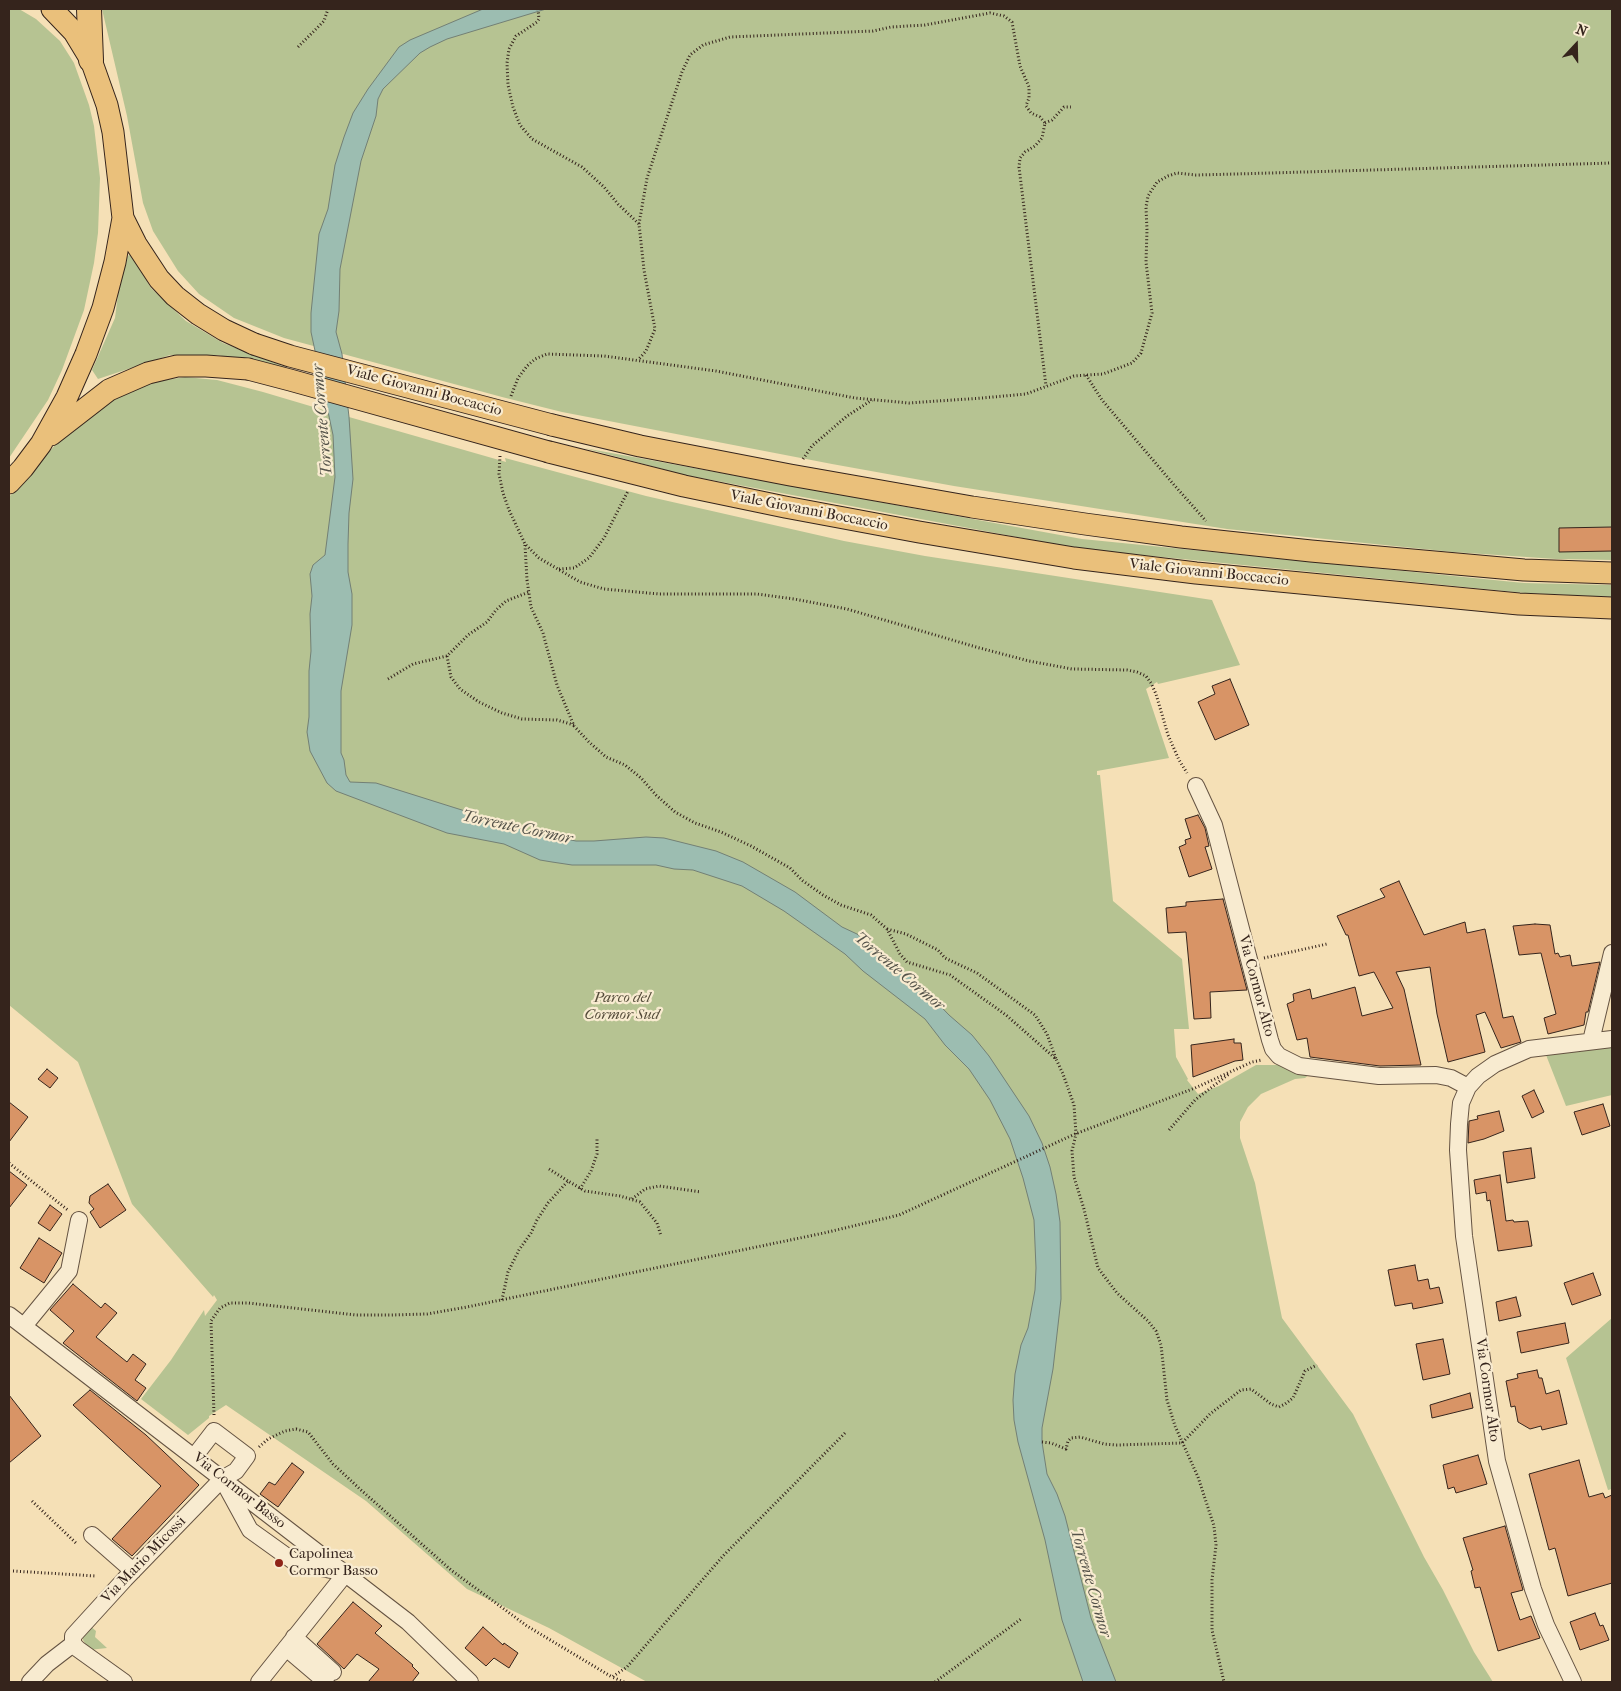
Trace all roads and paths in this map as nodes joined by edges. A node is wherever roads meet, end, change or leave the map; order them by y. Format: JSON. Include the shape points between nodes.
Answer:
{"nodes":[{"id":1,"x":52,"y":9,"type":"edge"},
{"id":2,"x":89,"y":9,"type":"edge"},
{"id":3,"x":328,"y":9,"type":"edge"},
{"id":4,"x":538,"y":9,"type":"edge"},
{"id":5,"x":298,"y":47,"type":"dead end"},
{"id":6,"x":92,"y":60,"type":"junction"},
{"id":7,"x":1071,"y":107,"type":"dead end"},
{"id":8,"x":1045,"y":123,"type":"junction"},
{"id":9,"x":1612,"y":163,"type":"edge"},
{"id":10,"x":123,"y":218,"type":"junction"},
{"id":11,"x":639,"y":224,"type":"junction"},
{"id":12,"x":637,"y":360,"type":"junction"},
{"id":13,"x":528,"y":366,"type":"dead end"},
{"id":14,"x":1086,"y":375,"type":"junction"},
{"id":15,"x":1046,"y":386,"type":"junction"},
{"id":16,"x":873,"y":400,"type":"junction"},
{"id":17,"x":41,"y":444,"type":"junction"},
{"id":18,"x":499,"y":458,"type":"dead end"},
{"id":19,"x":635,"y":474,"type":"junction"},
{"id":20,"x":790,"y":475,"type":"junction"},
{"id":21,"x":9,"y":483,"type":"edge"},
{"id":22,"x":1225,"y":542,"type":"junction"},
{"id":23,"x":525,"y":544,"type":"junction"},
{"id":24,"x":558,"y":569,"type":"junction"},
{"id":25,"x":1612,"y":573,"type":"edge"},
{"id":26,"x":529,"y":592,"type":"junction"},
{"id":27,"x":1612,"y":608,"type":"edge"},
{"id":28,"x":447,"y":656,"type":"junction"},
{"id":29,"x":388,"y":679,"type":"dead end"},
{"id":30,"x":574,"y":726,"type":"junction"},
{"id":31,"x":1196,"y":786,"type":"joint"},
{"id":32,"x":887,"y":929,"type":"junction"},
{"id":33,"x":1326,"y":944,"type":"dead end"},
{"id":34,"x":1612,"y":953,"type":"edge"},
{"id":35,"x":1249,"y":962,"type":"junction"},
{"id":36,"x":1612,"y":1039,"type":"edge"},
{"id":37,"x":1591,"y":1041,"type":"junction"},
{"id":38,"x":1279,"y":1056,"type":"junction"},
{"id":39,"x":1056,"y":1059,"type":"junction"},
{"id":40,"x":1233,"y":1070,"type":"junction"},
{"id":41,"x":1468,"y":1087,"type":"junction"},
{"id":42,"x":1169,"y":1130,"type":"dead end"},
{"id":43,"x":1075,"y":1134,"type":"junction"},
{"id":44,"x":597,"y":1137,"type":"dead end"},
{"id":45,"x":9,"y":1163,"type":"edge"},
{"id":46,"x":549,"y":1169,"type":"dead end"},
{"id":47,"x":568,"y":1181,"type":"junction"},
{"id":48,"x":580,"y":1189,"type":"junction"},
{"id":49,"x":701,"y":1192,"type":"dead end"},
{"id":50,"x":632,"y":1199,"type":"junction"},
{"id":51,"x":79,"y":1220,"type":"joint"},
{"id":52,"x":661,"y":1236,"type":"dead end"},
{"id":53,"x":502,"y":1300,"type":"junction"},
{"id":54,"x":9,"y":1315,"type":"edge"},
{"id":55,"x":24,"y":1326,"type":"junction"},
{"id":56,"x":1318,"y":1365,"type":"dead end"},
{"id":57,"x":214,"y":1415,"type":"dead end"},
{"id":58,"x":846,"y":1432,"type":"dead end"},
{"id":59,"x":268,"y":1439,"type":"dead end"},
{"id":60,"x":1042,"y":1442,"type":"dead end"},
{"id":61,"x":1182,"y":1443,"type":"junction"},
{"id":62,"x":194,"y":1457,"type":"junction"},
{"id":63,"x":222,"y":1479,"type":"junction"},
{"id":64,"x":32,"y":1501,"type":"dead end"},
{"id":65,"x":92,"y":1535,"type":"dead end"},
{"id":66,"x":78,"y":1545,"type":"dead end"},
{"id":67,"x":14,"y":1571,"type":"dead end"},
{"id":68,"x":133,"y":1571,"type":"junction"},
{"id":69,"x":346,"y":1573,"type":"junction"},
{"id":70,"x":96,"y":1576,"type":"dead end"},
{"id":71,"x":1021,"y":1619,"type":"dead end"},
{"id":72,"x":290,"y":1643,"type":"junction"},
{"id":73,"x":73,"y":1644,"type":"junction"},
{"id":74,"x":612,"y":1676,"type":"junction"},
{"id":75,"x":330,"y":1677,"type":"edge"},
{"id":76,"x":30,"y":1682,"type":"edge"},
{"id":77,"x":124,"y":1682,"type":"edge"},
{"id":78,"x":259,"y":1682,"type":"edge"},
{"id":79,"x":470,"y":1682,"type":"edge"},
{"id":80,"x":624,"y":1682,"type":"edge"},
{"id":81,"x":935,"y":1682,"type":"edge"},
{"id":82,"x":1224,"y":1682,"type":"edge"},
{"id":83,"x":1573,"y":1682,"type":"edge"}],
"edges":[{"from":1,"to":6,"type":"main road","via":[[74,32]]},
{"from":2,"to":6,"type":"highway"},
{"from":3,"to":5,"type":"path","via":[[324,21]]},
{"from":4,"to":11,"type":"path","via":[[537,22],[516,36],[509,49],[508,86],[520,125],[532,139],[593,176]]},
{"from":6,"to":10,"type":"main road","via":[[113,132]]},
{"from":7,"to":8,"type":"path","via":[[1064,107]]},
{"from":8,"to":11,"type":"path","via":[[1026,106],[1029,87],[1020,66],[1012,22],[1004,16],[990,13],[873,31],[730,37],[703,45],[690,55],[647,178]]},
{"from":8,"to":15,"type":"path","via":[[1042,138],[1020,158],[1019,167]]},
{"from":9,"to":14,"type":"path","via":[[1178,173],[1157,182],[1148,196],[1146,262],[1152,314],[1141,353],[1132,363],[1103,374]]},
{"from":10,"to":17,"type":"main road","via":[[103,308],[67,397]]},
{"from":10,"to":20,"type":"main road","name":"Viale Giovanni Boccaccio","bridge":true,"via":[[136,244],[175,296],[224,330],[254,344],[552,425]]},
{"from":11,"to":12,"type":"path","via":[[655,329],[646,351]]},
{"from":12,"to":13,"type":"path","via":[[547,354]]},
{"from":12,"to":16,"type":"path"},
{"from":14,"to":15,"type":"path"},
{"from":14,"to":22,"type":"path","via":[[1114,415]]},
{"from":15,"to":16,"type":"path","via":[[1026,394],[982,398],[910,403]]},
{"from":16,"to":20,"type":"path","via":[[847,416],[812,446]]},
{"from":17,"to":19,"type":"main road","name":"Viale Giovanni Boccaccio","bridge":true,"via":[[109,390],[148,372],[177,366],[206,366],[248,370],[290,380]]},
{"from":17,"to":21,"type":"main road"},
{"from":18,"to":23,"type":"path","via":[[503,493]]},
{"from":19,"to":24,"type":"path","via":[[604,538],[589,558],[574,568]]},
{"from":19,"to":27,"type":"main road","name":"Viale Giovanni Boccaccio","via":[[785,507],[1074,558],[1509,603]]},
{"from":20,"to":22,"type":"main road","name":"Viale Giovanni Boccaccio","via":[[972,507]]},
{"from":22,"to":25,"type":"main road","name":"Viale Giovanni Boccaccio","via":[[1524,570]]},
{"from":23,"to":24,"type":"path","via":[[539,558]]},
{"from":23,"to":26,"type":"path"},
{"from":24,"to":31,"type":"path","via":[[580,582],[604,589],[659,594],[757,594],[794,599],[847,609],[1029,661],[1072,669],[1137,672],[1151,683],[1168,735]]},
{"from":26,"to":28,"type":"path","via":[[506,601]]},
{"from":26,"to":30,"type":"path","via":[[556,686]]},
{"from":28,"to":29,"type":"path","via":[[414,664]]},
{"from":28,"to":30,"type":"path","via":[[451,677],[460,689],[479,702],[522,719],[557,720]]},
{"from":30,"to":32,"type":"path","via":[[606,757],[625,765],[641,778],[675,812],[766,854],[790,868],[823,895],[871,916]]},
{"from":31,"to":35,"type":"street","name":"Via Cormor Alto","via":[[1214,825]]},
{"from":32,"to":39,"type":"path","via":[[907,962],[950,975],[1006,1015]]},
{"from":32,"to":39,"type":"path","via":[[906,934],[938,950],[946,958],[977,973],[1035,1015],[1047,1034]]},
{"from":33,"to":35,"type":"path"},
{"from":34,"to":37,"type":"street"},
{"from":35,"to":38,"type":"street","name":"Via Cormor Alto","via":[[1270,1040]]},
{"from":36,"to":37,"type":"street","name":"Via Cormor Alto"},
{"from":37,"to":41,"type":"street","name":"Via Cormor Alto","via":[[1529,1049],[1512,1055],[1478,1076]]},
{"from":38,"to":40,"type":"path"},
{"from":38,"to":41,"type":"street","name":"Via Cormor Alto","via":[[1299,1066],[1379,1076],[1436,1075],[1452,1078]]},
{"from":39,"to":43,"type":"path","via":[[1074,1105]]},
{"from":40,"to":42,"type":"path","via":[[1194,1100]]},
{"from":40,"to":43,"type":"path"},
{"from":41,"to":83,"type":"street","name":"Via Cormor Alto","via":[[1461,1103],[1458,1150],[1464,1236],[1497,1461],[1533,1589]]},
{"from":43,"to":53,"type":"path","via":[[899,1215]]},
{"from":43,"to":61,"type":"path","via":[[1072,1151],[1074,1177],[1098,1268],[1117,1293],[1156,1331],[1161,1345],[1167,1400]]},
{"from":44,"to":48,"type":"path","via":[[597,1154]]},
{"from":45,"to":51,"type":"path"},
{"from":46,"to":47,"type":"path"},
{"from":47,"to":48,"type":"path"},
{"from":47,"to":53,"type":"path","via":[[548,1204],[519,1250],[508,1272]]},
{"from":48,"to":50,"type":"path"},
{"from":49,"to":50,"type":"path","via":[[659,1186],[645,1188]]},
{"from":50,"to":52,"type":"path","via":[[640,1202],[650,1214]]},
{"from":51,"to":55,"type":"street","via":[[69,1271]]},
{"from":53,"to":57,"type":"path","via":[[427,1314],[391,1316],[230,1303],[220,1308],[211,1321]]},
{"from":54,"to":55,"type":"street","name":"Via Cormor Basso"},
{"from":55,"to":62,"type":"street","name":"Via Cormor Basso"},
{"from":56,"to":61,"type":"path","via":[[1305,1372],[1294,1398],[1285,1404],[1279,1407],[1251,1389],[1241,1390],[1210,1414]]},
{"from":58,"to":74,"type":"path","via":[[723,1556],[626,1666]]},
{"from":59,"to":74,"type":"path","via":[[296,1429],[308,1432],[333,1464],[451,1570],[527,1626]]},
{"from":60,"to":61,"type":"path","via":[[1066,1449],[1071,1438],[1080,1437],[1117,1445]]},
{"from":61,"to":82,"type":"path","via":[[1198,1477],[1214,1526],[1212,1630]]},
{"from":62,"to":63,"type":"street","name":"Via Cormor Basso"},
{"from":62,"to":63,"type":"street","name":"Via Mario Micossi","via":[[214,1431],[247,1456],[236,1471]]},
{"from":63,"to":68,"type":"street","name":"Via Mario Micossi"},
{"from":63,"to":69,"type":"street","name":"Via Cormor Basso"},
{"from":63,"to":69,"type":"street","via":[[250,1530],[296,1564]]},
{"from":64,"to":66,"type":"path"},
{"from":65,"to":68,"type":"street"},
{"from":67,"to":70,"type":"path"},
{"from":68,"to":73,"type":"street","name":"Via Mario Micossi","via":[[76,1631]]},
{"from":69,"to":72,"type":"street"},
{"from":69,"to":79,"type":"street","name":"Via Cormor Basso","via":[[408,1622]]},
{"from":71,"to":81,"type":"path"},
{"from":72,"to":75,"type":"street"},
{"from":72,"to":78,"type":"street"},
{"from":73,"to":76,"type":"street","name":"Via Mario Micossi"},
{"from":73,"to":77,"type":"street"},
{"from":74,"to":80,"type":"path"}]}
